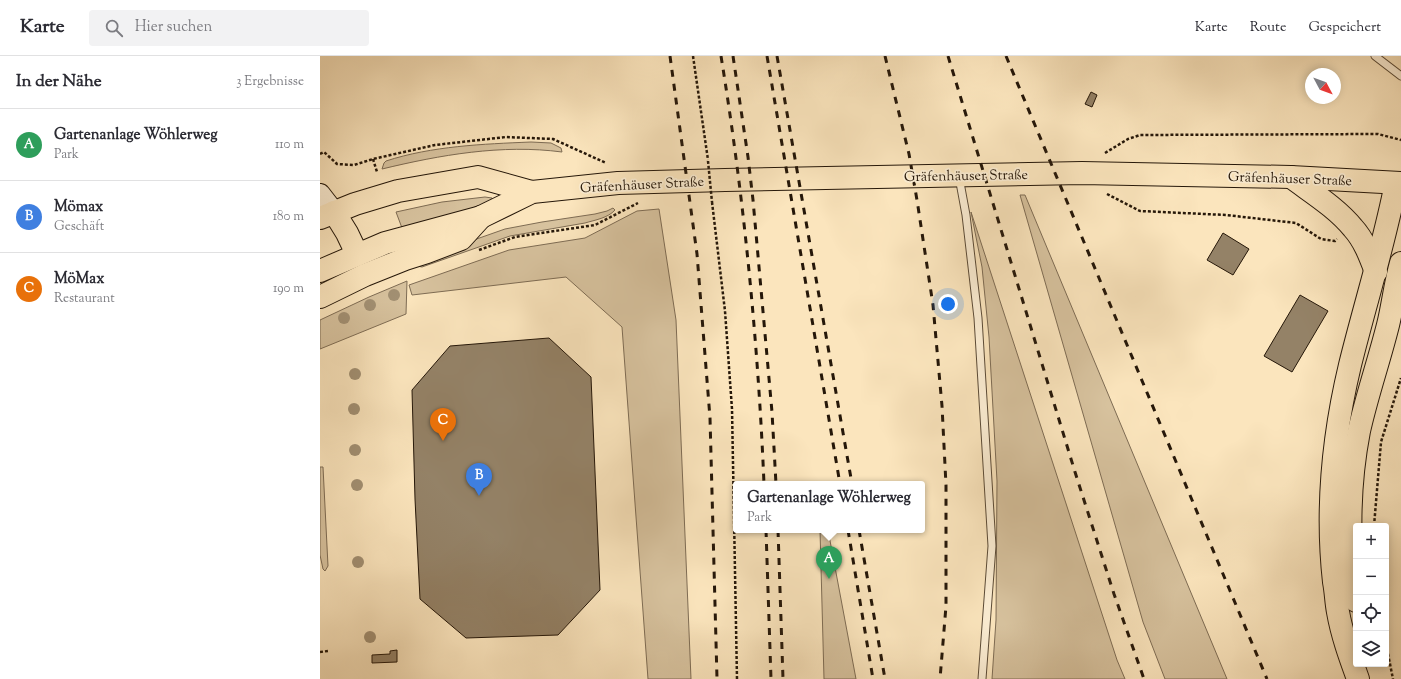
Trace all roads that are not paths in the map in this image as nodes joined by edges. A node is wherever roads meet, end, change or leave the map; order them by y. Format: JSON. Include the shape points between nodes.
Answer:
{"nodes":[{"id":1,"x":1375,"y":56,"type":"edge"},
{"id":2,"x":1401,"y":76,"type":"edge"},
{"id":3,"x":959,"y":175,"type":"junction"},
{"id":4,"x":1291,"y":177,"type":"junction"},
{"id":5,"x":1399,"y":180,"type":"edge"},
{"id":6,"x":532,"y":192,"type":"junction"},
{"id":7,"x":320,"y":194,"type":"edge"},
{"id":8,"x":327,"y":215,"type":"edge"},
{"id":9,"x":481,"y":217,"type":"junction"},
{"id":10,"x":357,"y":254,"type":"junction"},
{"id":11,"x":1401,"y":263,"type":"edge"},
{"id":12,"x":320,"y":271,"type":"edge"},
{"id":13,"x":1376,"y":272,"type":"junction"},
{"id":14,"x":1398,"y":280,"type":"edge"},
{"id":15,"x":320,"y":297,"type":"edge"},
{"id":16,"x":1375,"y":321,"type":"junction"},
{"id":17,"x":1355,"y":595,"type":"edge"},
{"id":18,"x":1368,"y":667,"type":"edge"},
{"id":19,"x":982,"y":679,"type":"edge"},
{"id":20,"x":1358,"y":679,"type":"edge"},
{"id":21,"x":1370,"y":679,"type":"edge"}],
"edges":[{"from":1,"to":2,"type":"lane"},
{"from":3,"to":4,"type":"main road","name":"Gräfenhäuser Straße","via":[[1090,173]]},
{"from":3,"to":6,"type":"main road","name":"Gräfenhäuser Straße","via":[[618,183]]},
{"from":3,"to":19,"type":"lane","via":[[978,318],[992,546]]},
{"from":4,"to":5,"type":"main road","name":"Gräfenhäuser Straße"},
{"from":4,"to":13,"type":"main road","via":[[1354,228],[1367,249]]},
{"from":5,"to":13,"type":"main road"},
{"from":6,"to":8,"type":"main road","name":"Gräfenhäuser Straße","via":[[478,177],[398,191]]},
{"from":6,"to":9,"type":"main road","name":"Gräfenhäuser Straße"},
{"from":7,"to":8,"type":"street"},
{"from":8,"to":10,"type":"main road","via":[[347,233]]},
{"from":9,"to":10,"type":"main road","name":"Gräfenhäuser Straße","via":[[385,243]]},
{"from":9,"to":15,"type":"main road","via":[[461,239],[365,275]]},
{"from":10,"to":12,"type":"main road","name":"Gräfenhäuser Straße"},
{"from":11,"to":14,"type":"main road"},
{"from":13,"to":16,"type":"main road"},
{"from":14,"to":16,"type":"main road"},
{"from":16,"to":17,"type":"main road","via":[[1368,395],[1359,432],[1350,499],[1351,553]]},
{"from":16,"to":20,"type":"main road","via":[[1350,365],[1334,452],[1331,525],[1333,567],[1338,612]]},
{"from":18,"to":21,"type":"main road"}]}
